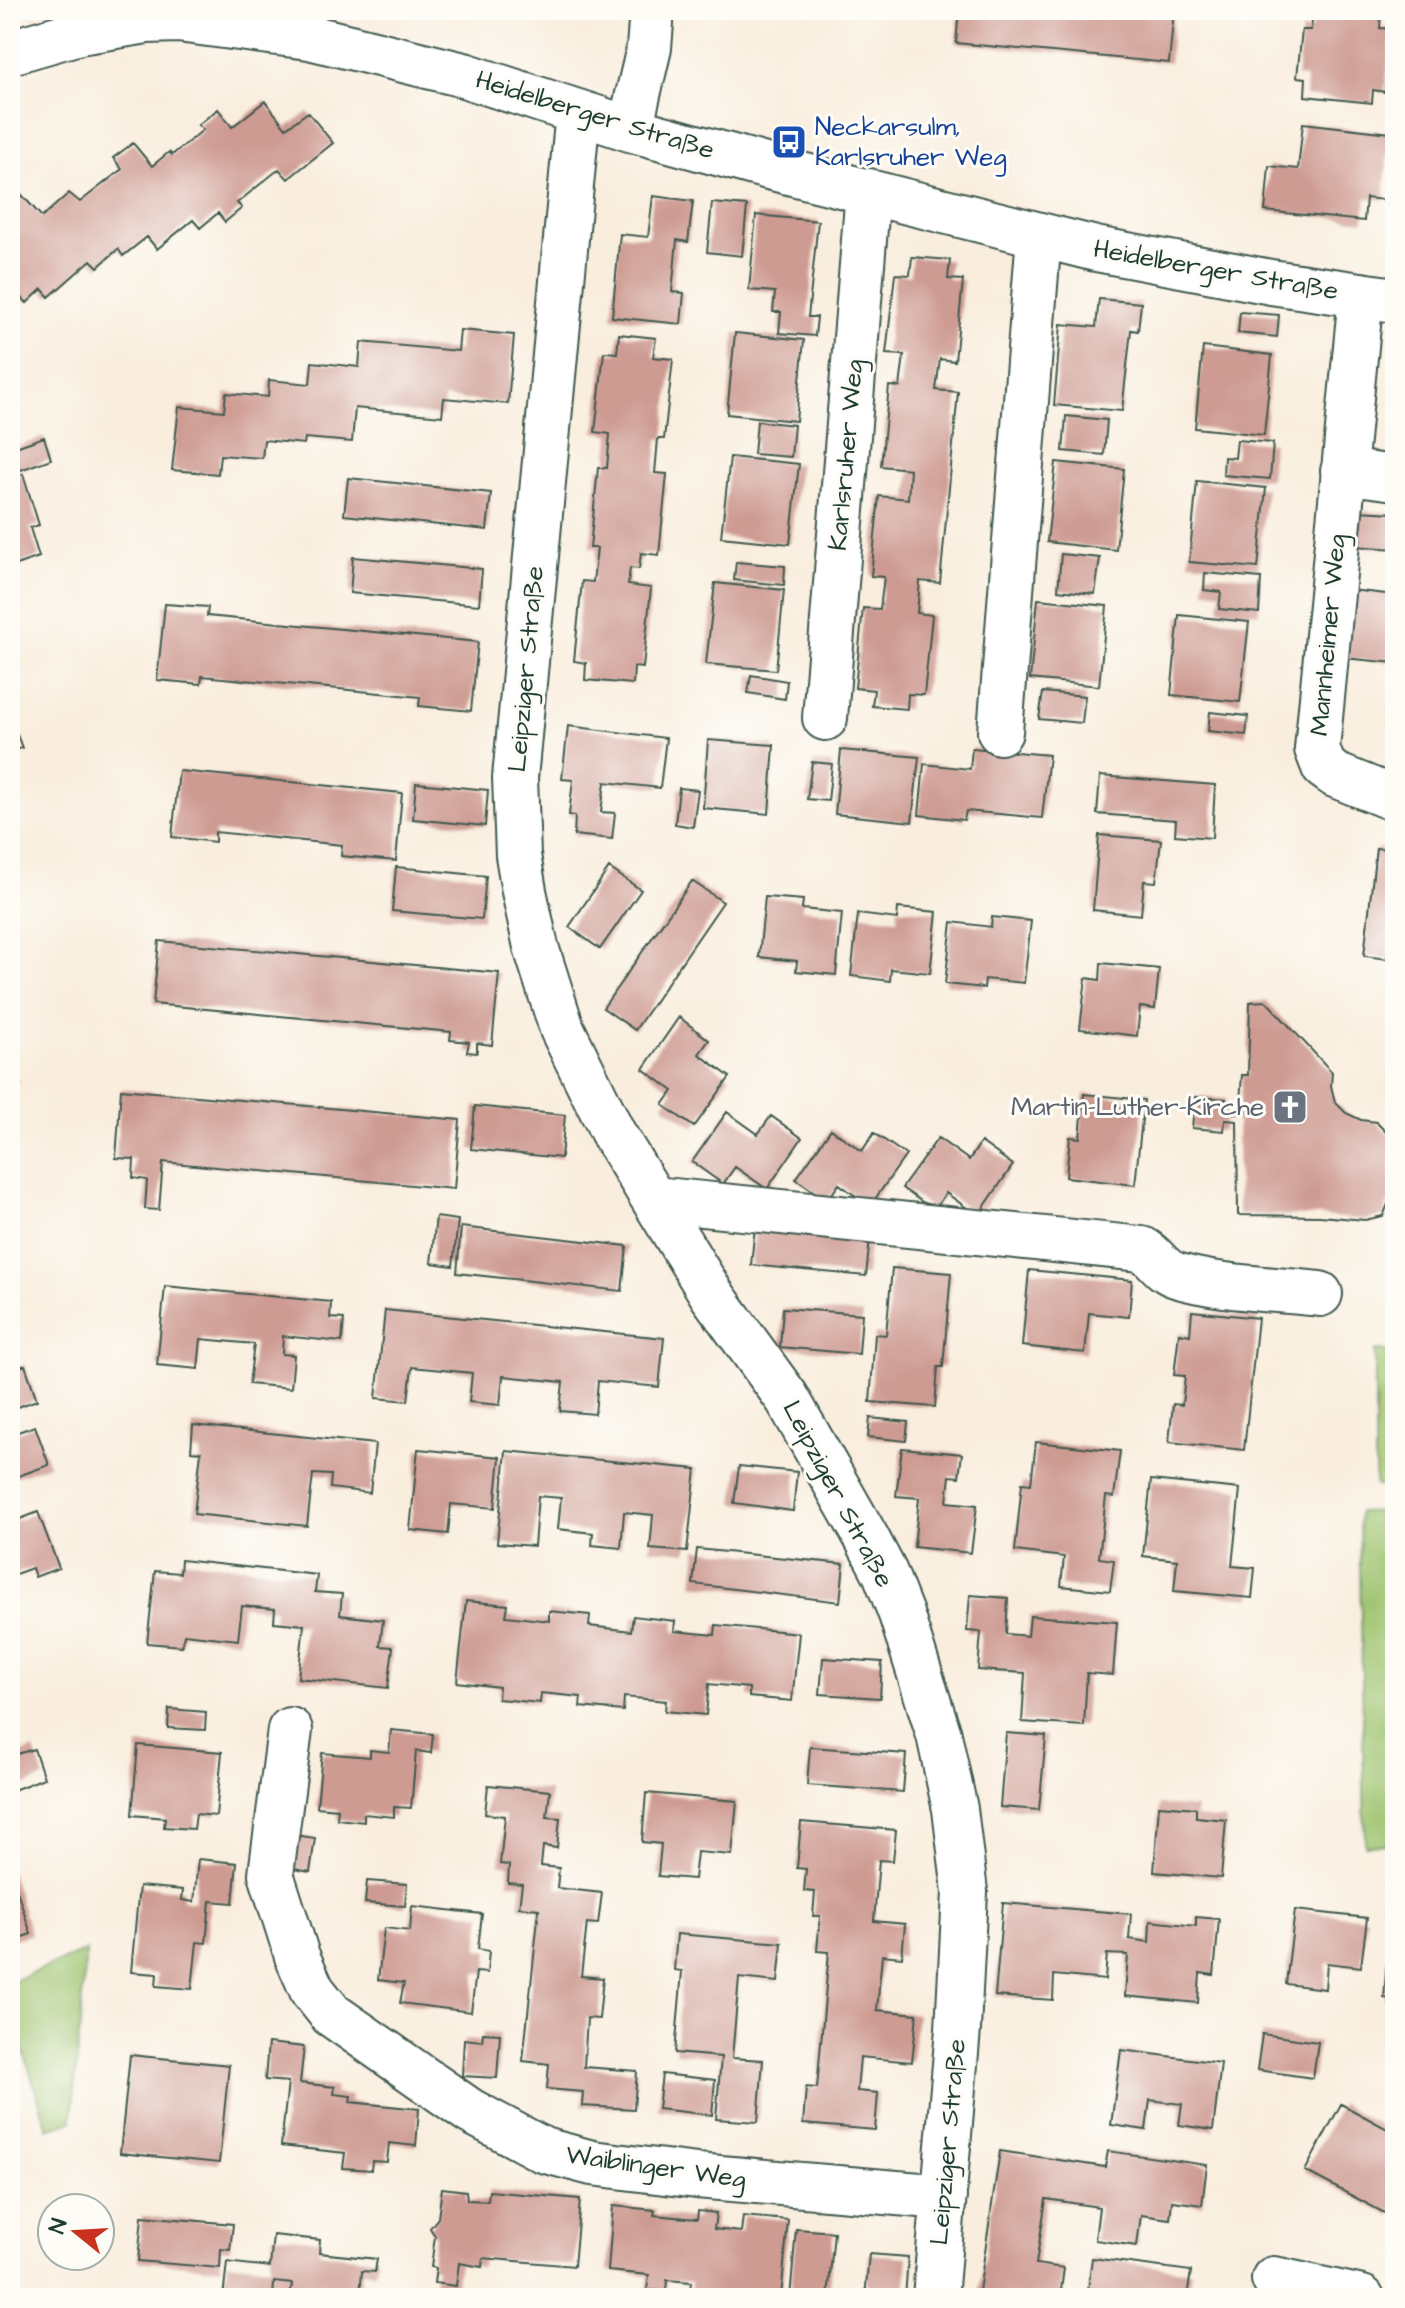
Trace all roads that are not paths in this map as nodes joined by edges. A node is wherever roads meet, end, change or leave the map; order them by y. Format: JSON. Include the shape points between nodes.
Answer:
{"nodes":[{"id":1,"x":652,"y":10,"type":"edge"},
{"id":2,"x":147,"y":16,"type":"edge"},
{"id":3,"x":10,"y":52,"type":"edge"},
{"id":4,"x":578,"y":112,"type":"junction"},
{"id":5,"x":630,"y":129,"type":"junction"},
{"id":6,"x":868,"y":191,"type":"junction"},
{"id":7,"x":1039,"y":235,"type":"junction"},
{"id":8,"x":1378,"y":297,"type":"edge"},
{"id":9,"x":1343,"y":471,"type":"junction"},
{"id":10,"x":1395,"y":478,"type":"edge"},
{"id":11,"x":825,"y":718,"type":"dead end"},
{"id":12,"x":1000,"y":732,"type":"dead end"},
{"id":13,"x":1395,"y":799,"type":"edge"},
{"id":14,"x":654,"y":1199,"type":"junction"},
{"id":15,"x":1320,"y":1294,"type":"dead end"},
{"id":16,"x":290,"y":1730,"type":"dead end"},
{"id":17,"x":944,"y":2197,"type":"junction"},
{"id":18,"x":1274,"y":2279,"type":"dead end"},
{"id":19,"x":935,"y":2298,"type":"edge"},
{"id":20,"x":1362,"y":2298,"type":"edge"}],
"edges":[{"from":1,"to":5,"type":"street"},
{"from":2,"to":3,"type":"street","name":"Heidelberger Straße"},
{"from":2,"to":4,"type":"street","name":"Heidelberger Straße","via":[[309,37],[464,75]]},
{"from":4,"to":5,"type":"street","name":"Heidelberger Straße"},
{"from":4,"to":14,"type":"street","name":"Leipziger Straße","via":[[515,778],[518,855],[536,947],[562,1029],[613,1133]]},
{"from":5,"to":6,"type":"street","name":"Heidelberger Straße"},
{"from":6,"to":7,"type":"street","name":"Heidelberger Straße"},
{"from":6,"to":11,"type":"street","name":"Karlsruher Weg"},
{"from":7,"to":8,"type":"street","name":"Heidelberger Straße","via":[[1176,266]]},
{"from":7,"to":12,"type":"street"},
{"from":8,"to":9,"type":"street","name":"Mannheimer Weg"},
{"from":9,"to":10,"type":"street"},
{"from":9,"to":13,"type":"street","name":"Mannheimer Weg","via":[[1317,749],[1324,767],[1335,775]]},
{"from":14,"to":15,"type":"street","via":[[1142,1249],[1175,1275]]},
{"from":14,"to":17,"type":"street","name":"Leipziger Straße","via":[[824,1461],[885,1573],[921,1671],[955,1809],[965,1892]]},
{"from":16,"to":17,"type":"street","name":"Waiblinger Weg","via":[[271,1874],[297,1956],[312,1990],[331,2014],[470,2111],[543,2150],[592,2163],[697,2176]]},
{"from":17,"to":19,"type":"street","name":"Leipziger Straße"},
{"from":18,"to":20,"type":"street"}]}
